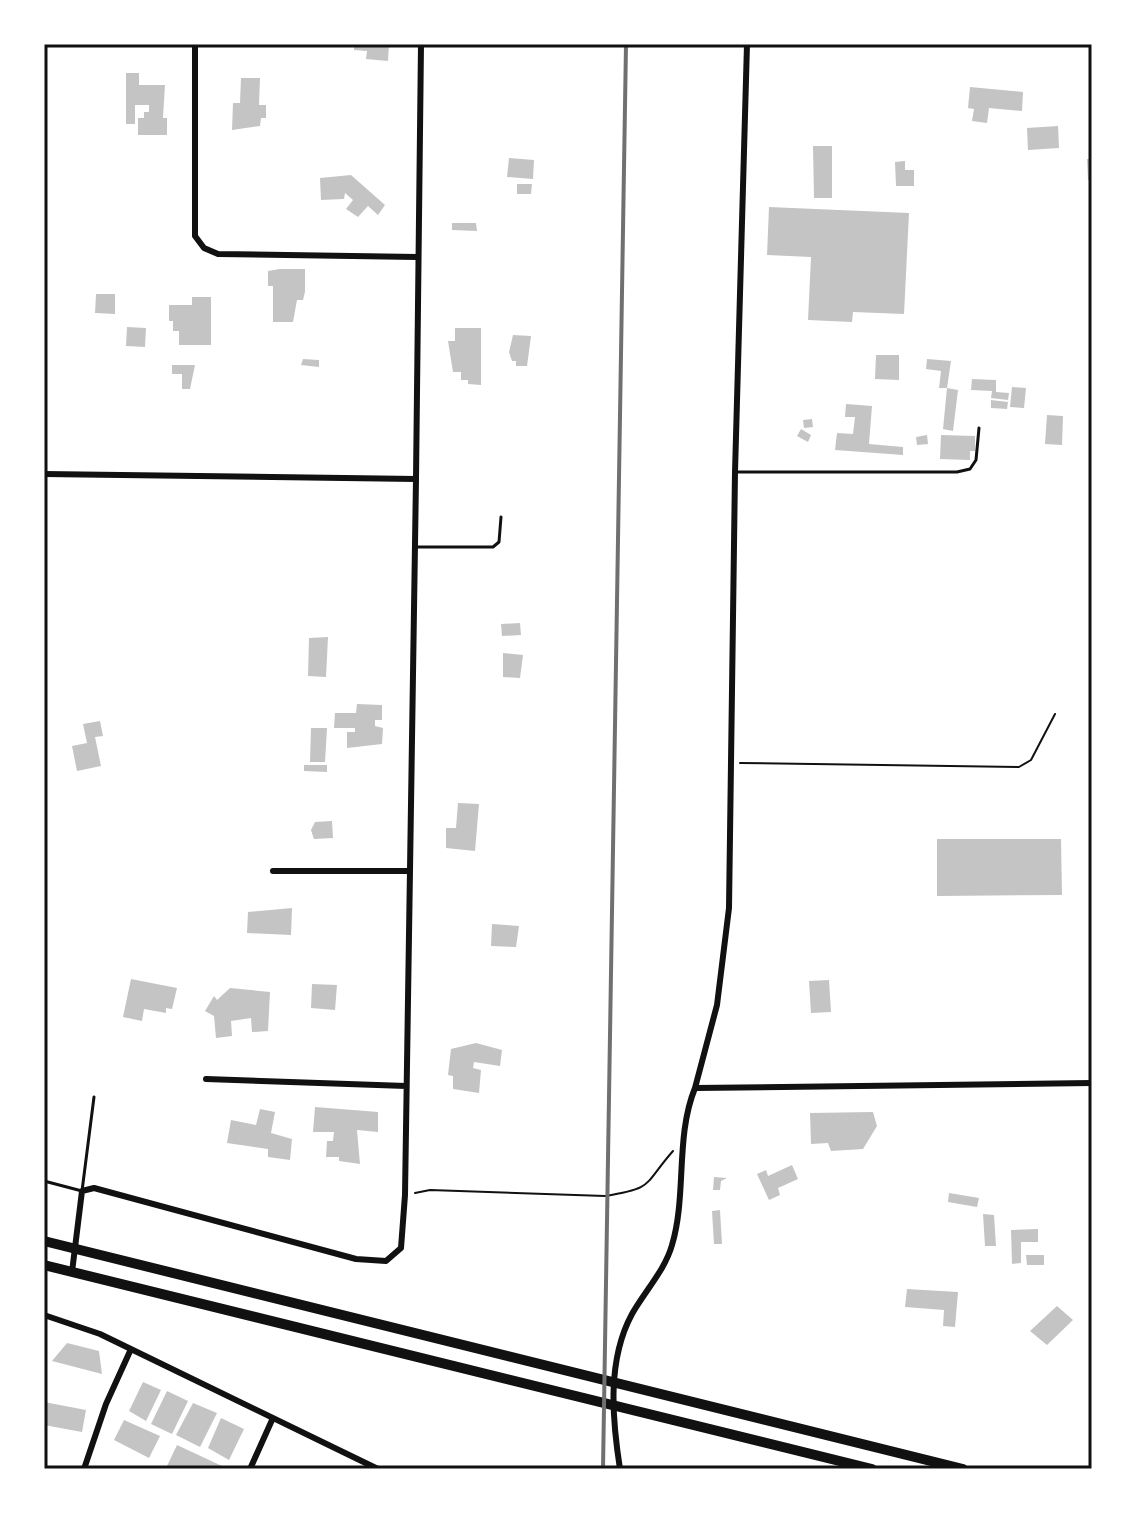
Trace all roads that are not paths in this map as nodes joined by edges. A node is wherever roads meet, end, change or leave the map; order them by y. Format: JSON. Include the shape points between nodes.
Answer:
{"nodes":[{"id":1,"x":195,"y":44,"type":"edge"},
{"id":2,"x":421,"y":44,"type":"edge"},
{"id":3,"x":747,"y":44,"type":"edge"},
{"id":4,"x":417,"y":257,"type":"junction"},
{"id":5,"x":979,"y":428,"type":"dead end"},
{"id":6,"x":735,"y":472,"type":"junction"},
{"id":7,"x":44,"y":474,"type":"edge"},
{"id":8,"x":416,"y":479,"type":"junction"},
{"id":9,"x":501,"y":517,"type":"dead end"},
{"id":10,"x":415,"y":547,"type":"junction"},
{"id":11,"x":273,"y":871,"type":"dead end"},
{"id":12,"x":408,"y":871,"type":"junction"},
{"id":13,"x":206,"y":1079,"type":"dead end"},
{"id":14,"x":1092,"y":1083,"type":"edge"},
{"id":15,"x":406,"y":1086,"type":"junction"},
{"id":16,"x":695,"y":1088,"type":"junction"},
{"id":17,"x":94,"y":1097,"type":"dead end"},
{"id":18,"x":44,"y":1181,"type":"edge"},
{"id":19,"x":82,"y":1191,"type":"junction"},
{"id":20,"x":44,"y":1241,"type":"edge"},
{"id":21,"x":72,"y":1248,"type":"junction"},
{"id":22,"x":44,"y":1265,"type":"edge"},
{"id":23,"x":72,"y":1272,"type":"junction"},
{"id":24,"x":44,"y":1315,"type":"edge"},
{"id":25,"x":131,"y":1349,"type":"junction"},
{"id":26,"x":272,"y":1420,"type":"junction"},
{"id":27,"x":84,"y":1469,"type":"edge"},
{"id":28,"x":250,"y":1469,"type":"edge"},
{"id":29,"x":378,"y":1469,"type":"edge"},
{"id":30,"x":620,"y":1469,"type":"edge"},
{"id":31,"x":872,"y":1469,"type":"edge"},
{"id":32,"x":963,"y":1469,"type":"edge"}],
"edges":[{"from":1,"to":4,"type":"street","via":[[195,236],[204,248],[218,254]]},
{"from":2,"to":4,"type":"street"},
{"from":3,"to":6,"type":"street"},
{"from":4,"to":8,"type":"street"},
{"from":5,"to":6,"type":"lane","via":[[976,460],[970,469],[957,472]]},
{"from":6,"to":16,"type":"street","via":[[729,908],[717,1005]]},
{"from":7,"to":8,"type":"street"},
{"from":8,"to":10,"type":"street"},
{"from":9,"to":10,"type":"lane","via":[[499,542],[493,547]]},
{"from":10,"to":12,"type":"street"},
{"from":11,"to":12,"type":"street"},
{"from":12,"to":15,"type":"street"},
{"from":13,"to":15,"type":"street"},
{"from":14,"to":16,"type":"street"},
{"from":15,"to":19,"type":"street","via":[[401,1248],[392,1259],[356,1259],[94,1188]]},
{"from":16,"to":30,"type":"street","via":[[687,1111],[671,1248],[618,1348],[614,1393]]},
{"from":17,"to":19,"type":"lane"},
{"from":18,"to":19,"type":"lane"},
{"from":19,"to":21,"type":"street"},
{"from":20,"to":21,"type":"highway"},
{"from":21,"to":23,"type":"street"},
{"from":21,"to":32,"type":"highway"},
{"from":22,"to":23,"type":"highway"},
{"from":23,"to":31,"type":"highway"},
{"from":24,"to":25,"type":"street"},
{"from":25,"to":26,"type":"street"},
{"from":25,"to":27,"type":"street"},
{"from":26,"to":28,"type":"street"},
{"from":26,"to":29,"type":"street"}]}
